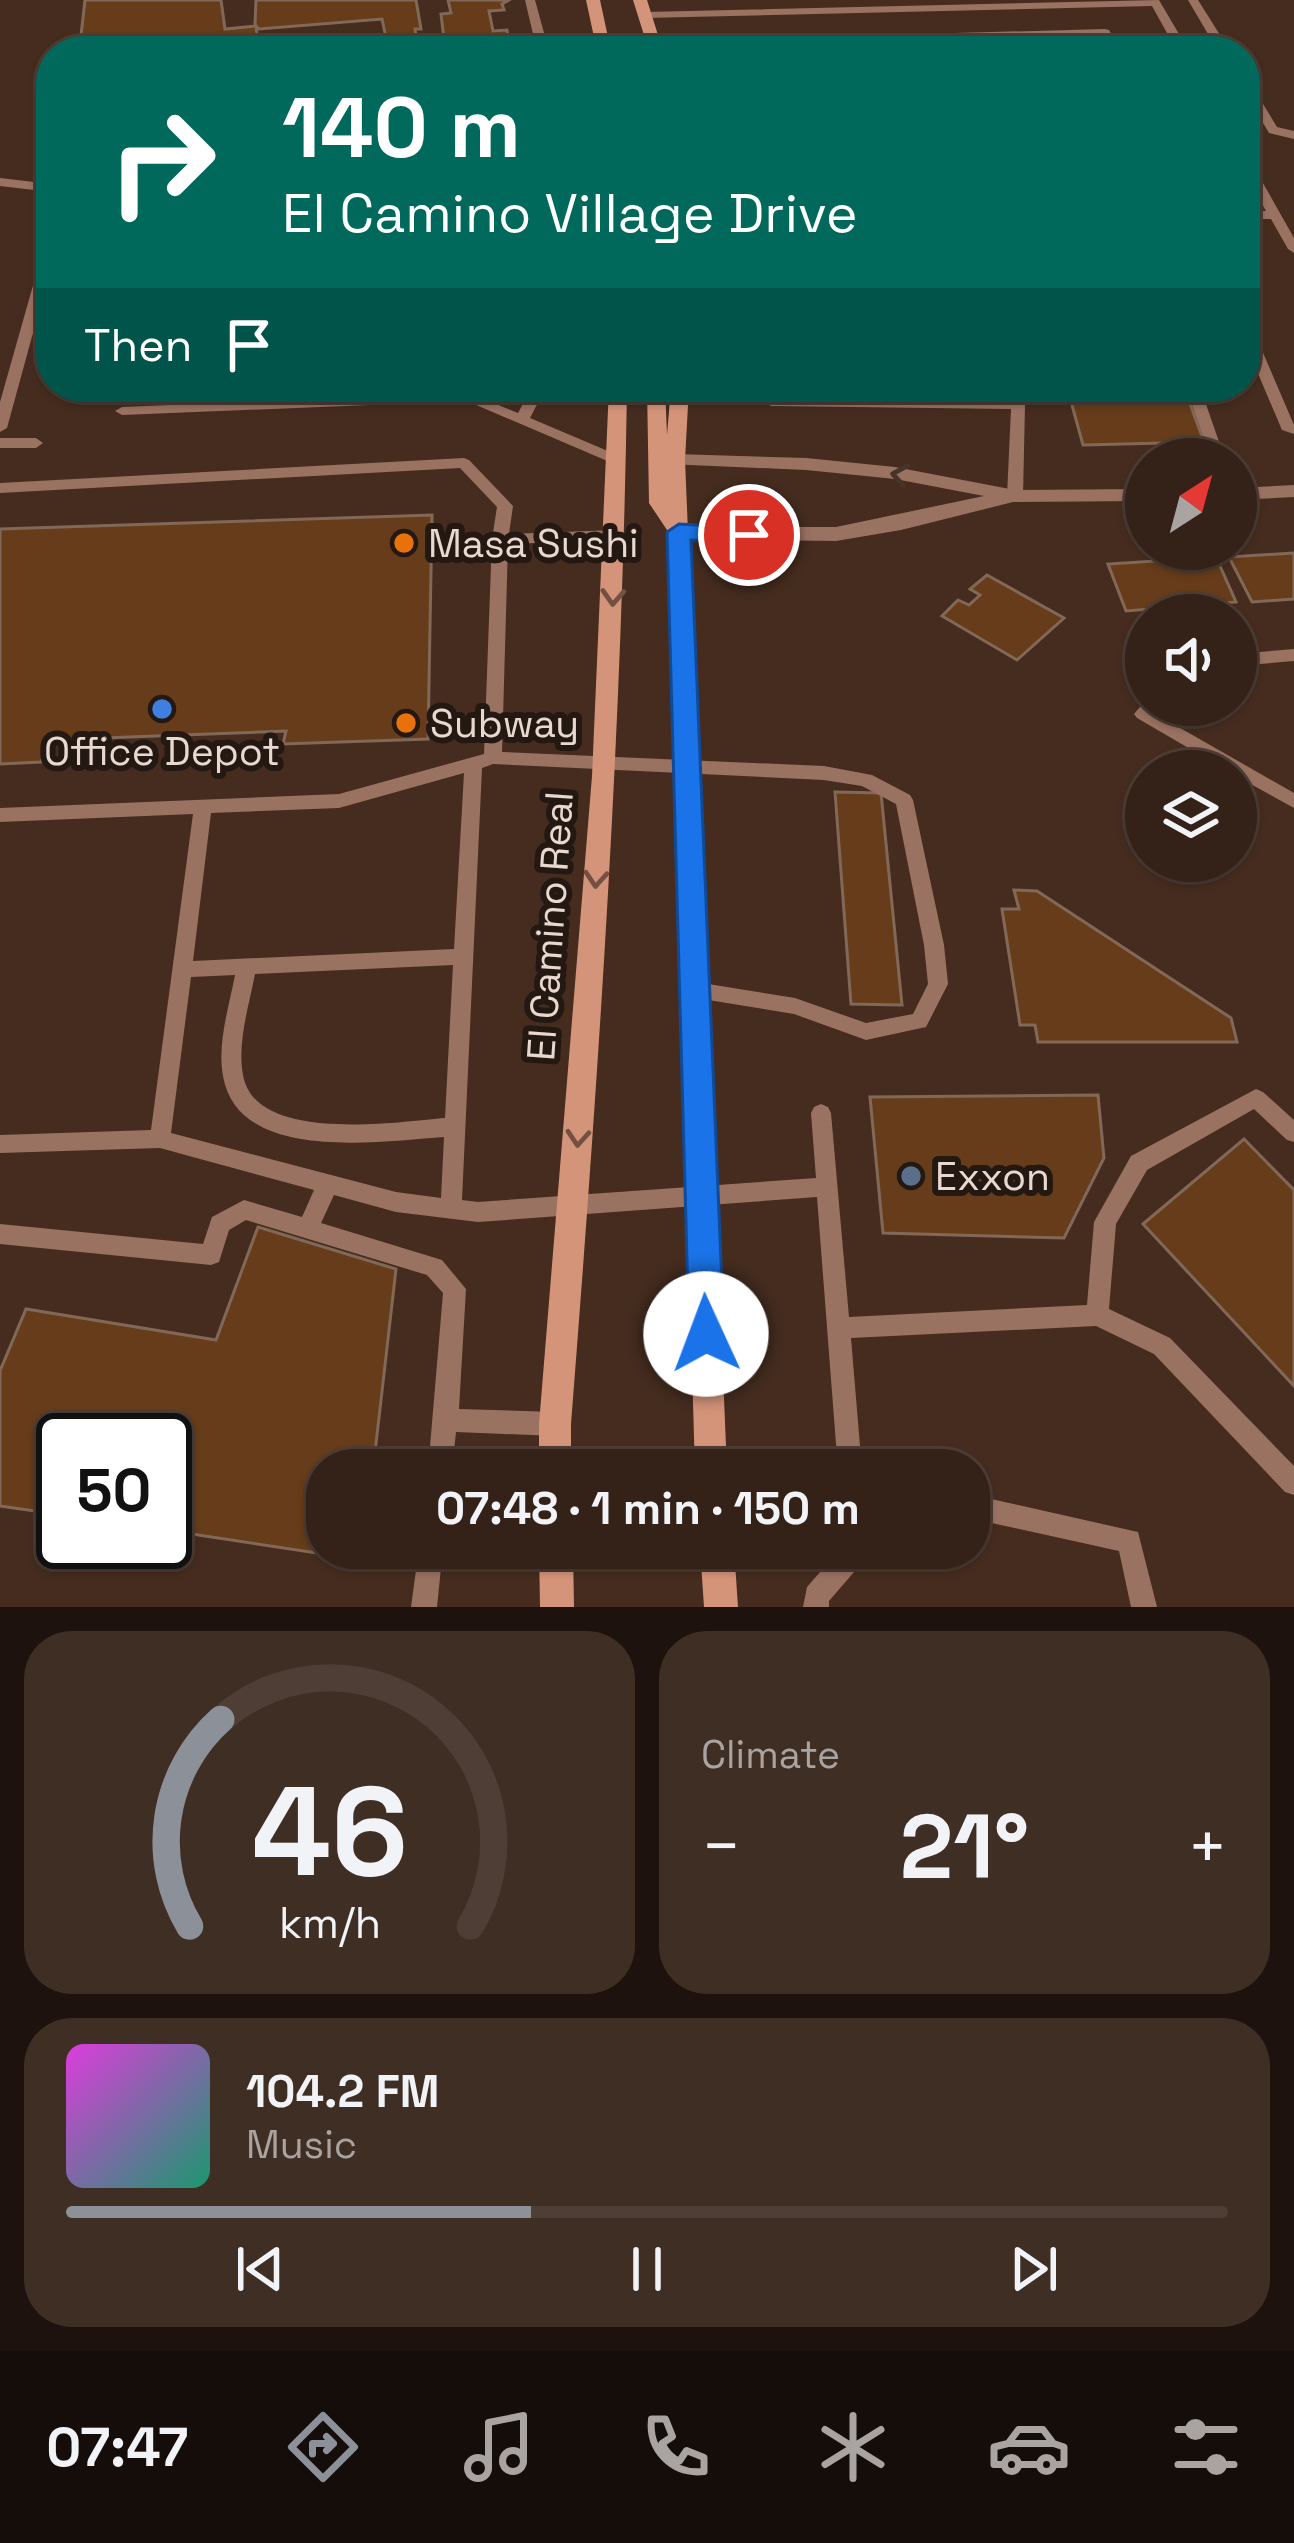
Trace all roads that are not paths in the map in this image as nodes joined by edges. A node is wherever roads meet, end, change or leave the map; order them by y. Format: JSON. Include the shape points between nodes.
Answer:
{"nodes":[{"id":1,"x":530,"y":0,"type":"edge"},
{"id":2,"x":593,"y":0,"type":"edge"},
{"id":3,"x":718,"y":0,"type":"edge"},
{"id":4,"x":1193,"y":0,"type":"edge"},
{"id":5,"x":1155,"y":2,"type":"edge"},
{"id":6,"x":622,"y":3,"type":"edge"},
{"id":7,"x":1005,"y":3,"type":"edge"},
{"id":8,"x":643,"y":7,"type":"edge"},
{"id":9,"x":724,"y":13,"type":"junction"},
{"id":10,"x":1016,"y":34,"type":"junction"},
{"id":11,"x":539,"y":36,"type":"edge"},
{"id":12,"x":601,"y":36,"type":"edge"},
{"id":13,"x":652,"y":36,"type":"edge"},
{"id":14,"x":732,"y":36,"type":"edge"},
{"id":15,"x":969,"y":36,"type":"edge"},
{"id":16,"x":1107,"y":36,"type":"edge"},
{"id":17,"x":1174,"y":36,"type":"edge"},
{"id":18,"x":1215,"y":36,"type":"edge"},
{"id":19,"x":1260,"y":109,"type":"edge"},
{"id":20,"x":1294,"y":135,"type":"edge"},
{"id":21,"x":0,"y":182,"type":"edge"},
{"id":22,"x":36,"y":186,"type":"edge"},
{"id":23,"x":1260,"y":188,"type":"edge"},
{"id":24,"x":1260,"y":215,"type":"edge"},
{"id":25,"x":1275,"y":215,"type":"junction"},
{"id":26,"x":1294,"y":249,"type":"edge"},
{"id":27,"x":36,"y":297,"type":"edge"},
{"id":28,"x":1260,"y":362,"type":"edge"},
{"id":29,"x":345,"y":402,"type":"edge"},
{"id":30,"x":481,"y":402,"type":"edge"},
{"id":31,"x":531,"y":402,"type":"edge"},
{"id":32,"x":617,"y":402,"type":"edge"},
{"id":33,"x":656,"y":402,"type":"edge"},
{"id":34,"x":679,"y":402,"type":"edge"},
{"id":35,"x":771,"y":402,"type":"edge"},
{"id":36,"x":1018,"y":402,"type":"edge"},
{"id":37,"x":1198,"y":402,"type":"edge"},
{"id":38,"x":1018,"y":405,"type":"junction"},
{"id":39,"x":122,"y":411,"type":"dead end"},
{"id":40,"x":522,"y":419,"type":"junction"},
{"id":41,"x":0,"y":428,"type":"edge"},
{"id":42,"x":1294,"y":430,"type":"edge"},
{"id":43,"x":1211,"y":438,"type":"edge"},
{"id":44,"x":0,"y":443,"type":"edge"},
{"id":45,"x":36,"y":443,"type":"dead end"},
{"id":46,"x":617,"y":460,"type":"junction"},
{"id":47,"x":675,"y":460,"type":"junction"},
{"id":48,"x":0,"y":488,"type":"edge"},
{"id":49,"x":1294,"y":491,"type":"edge"},
{"id":50,"x":1257,"y":493,"type":"edge"},
{"id":51,"x":1125,"y":494,"type":"edge"},
{"id":52,"x":1015,"y":496,"type":"junction"},
{"id":53,"x":679,"y":532,"type":"junction"},
{"id":54,"x":616,"y":535,"type":"junction"},
{"id":55,"x":500,"y":539,"type":"junction"},
{"id":56,"x":1294,"y":655,"type":"edge"},
{"id":57,"x":1257,"y":658,"type":"edge"},
{"id":58,"x":1164,"y":726,"type":"edge"},
{"id":59,"x":483,"y":761,"type":"junction"},
{"id":60,"x":604,"y":762,"type":"junction"},
{"id":61,"x":689,"y":766,"type":"junction"},
{"id":62,"x":1294,"y":801,"type":"edge"},
{"id":63,"x":203,"y":806,"type":"junction"},
{"id":64,"x":0,"y":815,"type":"edge"},
{"id":65,"x":463,"y":957,"type":"junction"},
{"id":66,"x":246,"y":967,"type":"junction"},
{"id":67,"x":182,"y":969,"type":"junction"},
{"id":68,"x":695,"y":991,"type":"junction"},
{"id":69,"x":820,"y":1113,"type":"dead end"},
{"id":70,"x":455,"y":1127,"type":"junction"},
{"id":71,"x":1294,"y":1133,"type":"edge"},
{"id":72,"x":160,"y":1139,"type":"junction"},
{"id":73,"x":0,"y":1144,"type":"edge"},
{"id":74,"x":328,"y":1183,"type":"junction"},
{"id":75,"x":825,"y":1187,"type":"junction"},
{"id":76,"x":701,"y":1198,"type":"junction"},
{"id":77,"x":573,"y":1206,"type":"junction"},
{"id":78,"x":451,"y":1209,"type":"junction"},
{"id":79,"x":308,"y":1229,"type":"junction"},
{"id":80,"x":0,"y":1234,"type":"edge"},
{"id":81,"x":1097,"y":1315,"type":"junction"},
{"id":82,"x":838,"y":1328,"type":"junction"},
{"id":83,"x":446,"y":1420,"type":"junction"},
{"id":84,"x":555,"y":1424,"type":"junction"},
{"id":85,"x":443,"y":1449,"type":"edge"},
{"id":86,"x":556,"y":1449,"type":"edge"},
{"id":87,"x":710,"y":1449,"type":"edge"},
{"id":88,"x":848,"y":1449,"type":"edge"},
{"id":89,"x":1294,"y":1483,"type":"edge"},
{"id":90,"x":990,"y":1511,"type":"edge"},
{"id":91,"x":429,"y":1569,"type":"edge"},
{"id":92,"x":556,"y":1569,"type":"edge"},
{"id":93,"x":718,"y":1569,"type":"edge"},
{"id":94,"x":839,"y":1569,"type":"edge"},
{"id":95,"x":424,"y":1607,"type":"edge"},
{"id":96,"x":557,"y":1607,"type":"edge"},
{"id":97,"x":721,"y":1607,"type":"edge"},
{"id":98,"x":816,"y":1607,"type":"edge"},
{"id":99,"x":1144,"y":1607,"type":"edge"}],
"edges":[{"from":1,"to":11,"type":"lane"},
{"from":2,"to":12,"type":"main road"},
{"from":3,"to":9,"type":"lane"},
{"from":4,"to":18,"type":"lane"},
{"from":5,"to":7,"type":"lane"},
{"from":5,"to":17,"type":"lane"},
{"from":6,"to":8,"type":"main road"},
{"from":7,"to":9,"type":"lane"},
{"from":7,"to":10,"type":"lane"},
{"from":8,"to":9,"type":"lane"},
{"from":8,"to":13,"type":"main road"},
{"from":9,"to":14,"type":"lane"},
{"from":10,"to":15,"type":"lane"},
{"from":10,"to":16,"type":"lane"},
{"from":19,"to":20,"type":"lane","via":[[1273,130]]},
{"from":21,"to":22,"type":"lane"},
{"from":23,"to":25,"type":"lane"},
{"from":24,"to":25,"type":"lane"},
{"from":25,"to":26,"type":"lane"},
{"from":27,"to":41,"type":"lane"},
{"from":28,"to":42,"type":"lane"},
{"from":29,"to":39,"type":"lane"},
{"from":30,"to":40,"type":"lane"},
{"from":31,"to":40,"type":"lane"},
{"from":32,"to":46,"type":"main road","name":"El Camino Real"},
{"from":33,"to":53,"type":"main road","via":[[657,490]]},
{"from":34,"to":47,"type":"main road"},
{"from":35,"to":38,"type":"lane"},
{"from":36,"to":38,"type":"lane"},
{"from":37,"to":43,"type":"lane"},
{"from":38,"to":52,"type":"lane"},
{"from":40,"to":46,"type":"lane"},
{"from":44,"to":45,"type":"lane"},
{"from":46,"to":54,"type":"main road","name":"El Camino Real"},
{"from":52,"to":47,"type":"street","one_way":true,"via":[[895,473]]},
{"from":47,"to":53,"type":"main road"},
{"from":48,"to":55,"type":"lane","via":[[464,463],[505,506]]},
{"from":49,"to":50,"type":"street"},
{"from":51,"to":52,"type":"street"},
{"from":52,"to":53,"type":"street","via":[[834,534]]},
{"from":53,"to":61,"type":"main road"},
{"from":54,"to":55,"type":"lane"},
{"from":54,"to":60,"type":"main road","name":"El Camino Real","one_way":true},
{"from":55,"to":59,"type":"lane"},
{"from":56,"to":57,"type":"lane"},
{"from":58,"to":62,"type":"lane"},
{"from":59,"to":60,"type":"lane"},
{"from":59,"to":63,"type":"lane","via":[[339,801]]},
{"from":59,"to":65,"type":"lane"},
{"from":60,"to":61,"type":"lane"},
{"from":60,"to":77,"type":"main road","name":"El Camino Real","one_way":true},
{"from":61,"to":68,"type":"main road"},
{"from":61,"to":68,"type":"lane","via":[[824,773],[866,780],[904,800],[938,984],[919,1021],[866,1032],[795,1006]]},
{"from":63,"to":64,"type":"lane"},
{"from":63,"to":67,"type":"lane"},
{"from":65,"to":66,"type":"lane"},
{"from":65,"to":70,"type":"lane"},
{"from":66,"to":67,"type":"lane"},
{"from":66,"to":70,"type":"lane","via":[[233,1058],[235,1087],[250,1111],[312,1133]]},
{"from":67,"to":72,"type":"lane"},
{"from":68,"to":76,"type":"main road"},
{"from":69,"to":75,"type":"lane"},
{"from":70,"to":78,"type":"lane"},
{"from":71,"to":81,"type":"lane","via":[[1256,1098],[1139,1163],[1105,1222]]},
{"from":72,"to":73,"type":"lane"},
{"from":72,"to":74,"type":"lane"},
{"from":74,"to":78,"type":"lane"},
{"from":74,"to":79,"type":"lane"},
{"from":75,"to":76,"type":"lane"},
{"from":75,"to":82,"type":"lane"},
{"from":76,"to":77,"type":"lane"},
{"from":76,"to":87,"type":"main road"},
{"from":77,"to":78,"type":"lane"},
{"from":77,"to":84,"type":"main road","name":"El Camino Real"},
{"from":79,"to":80,"type":"lane","via":[[244,1210],[220,1224],[211,1255]]},
{"from":79,"to":83,"type":"lane","via":[[434,1267],[455,1289]]},
{"from":81,"to":82,"type":"lane"},
{"from":81,"to":89,"type":"lane","via":[[1162,1346]]},
{"from":82,"to":88,"type":"lane"},
{"from":83,"to":84,"type":"lane"},
{"from":83,"to":85,"type":"lane"},
{"from":84,"to":86,"type":"main road","name":"El Camino Real"},
{"from":90,"to":99,"type":"lane","via":[[1129,1541]]},
{"from":91,"to":95,"type":"lane"},
{"from":92,"to":96,"type":"main road"},
{"from":93,"to":97,"type":"main road"},
{"from":94,"to":98,"type":"lane","via":[[816,1595]]}]}
